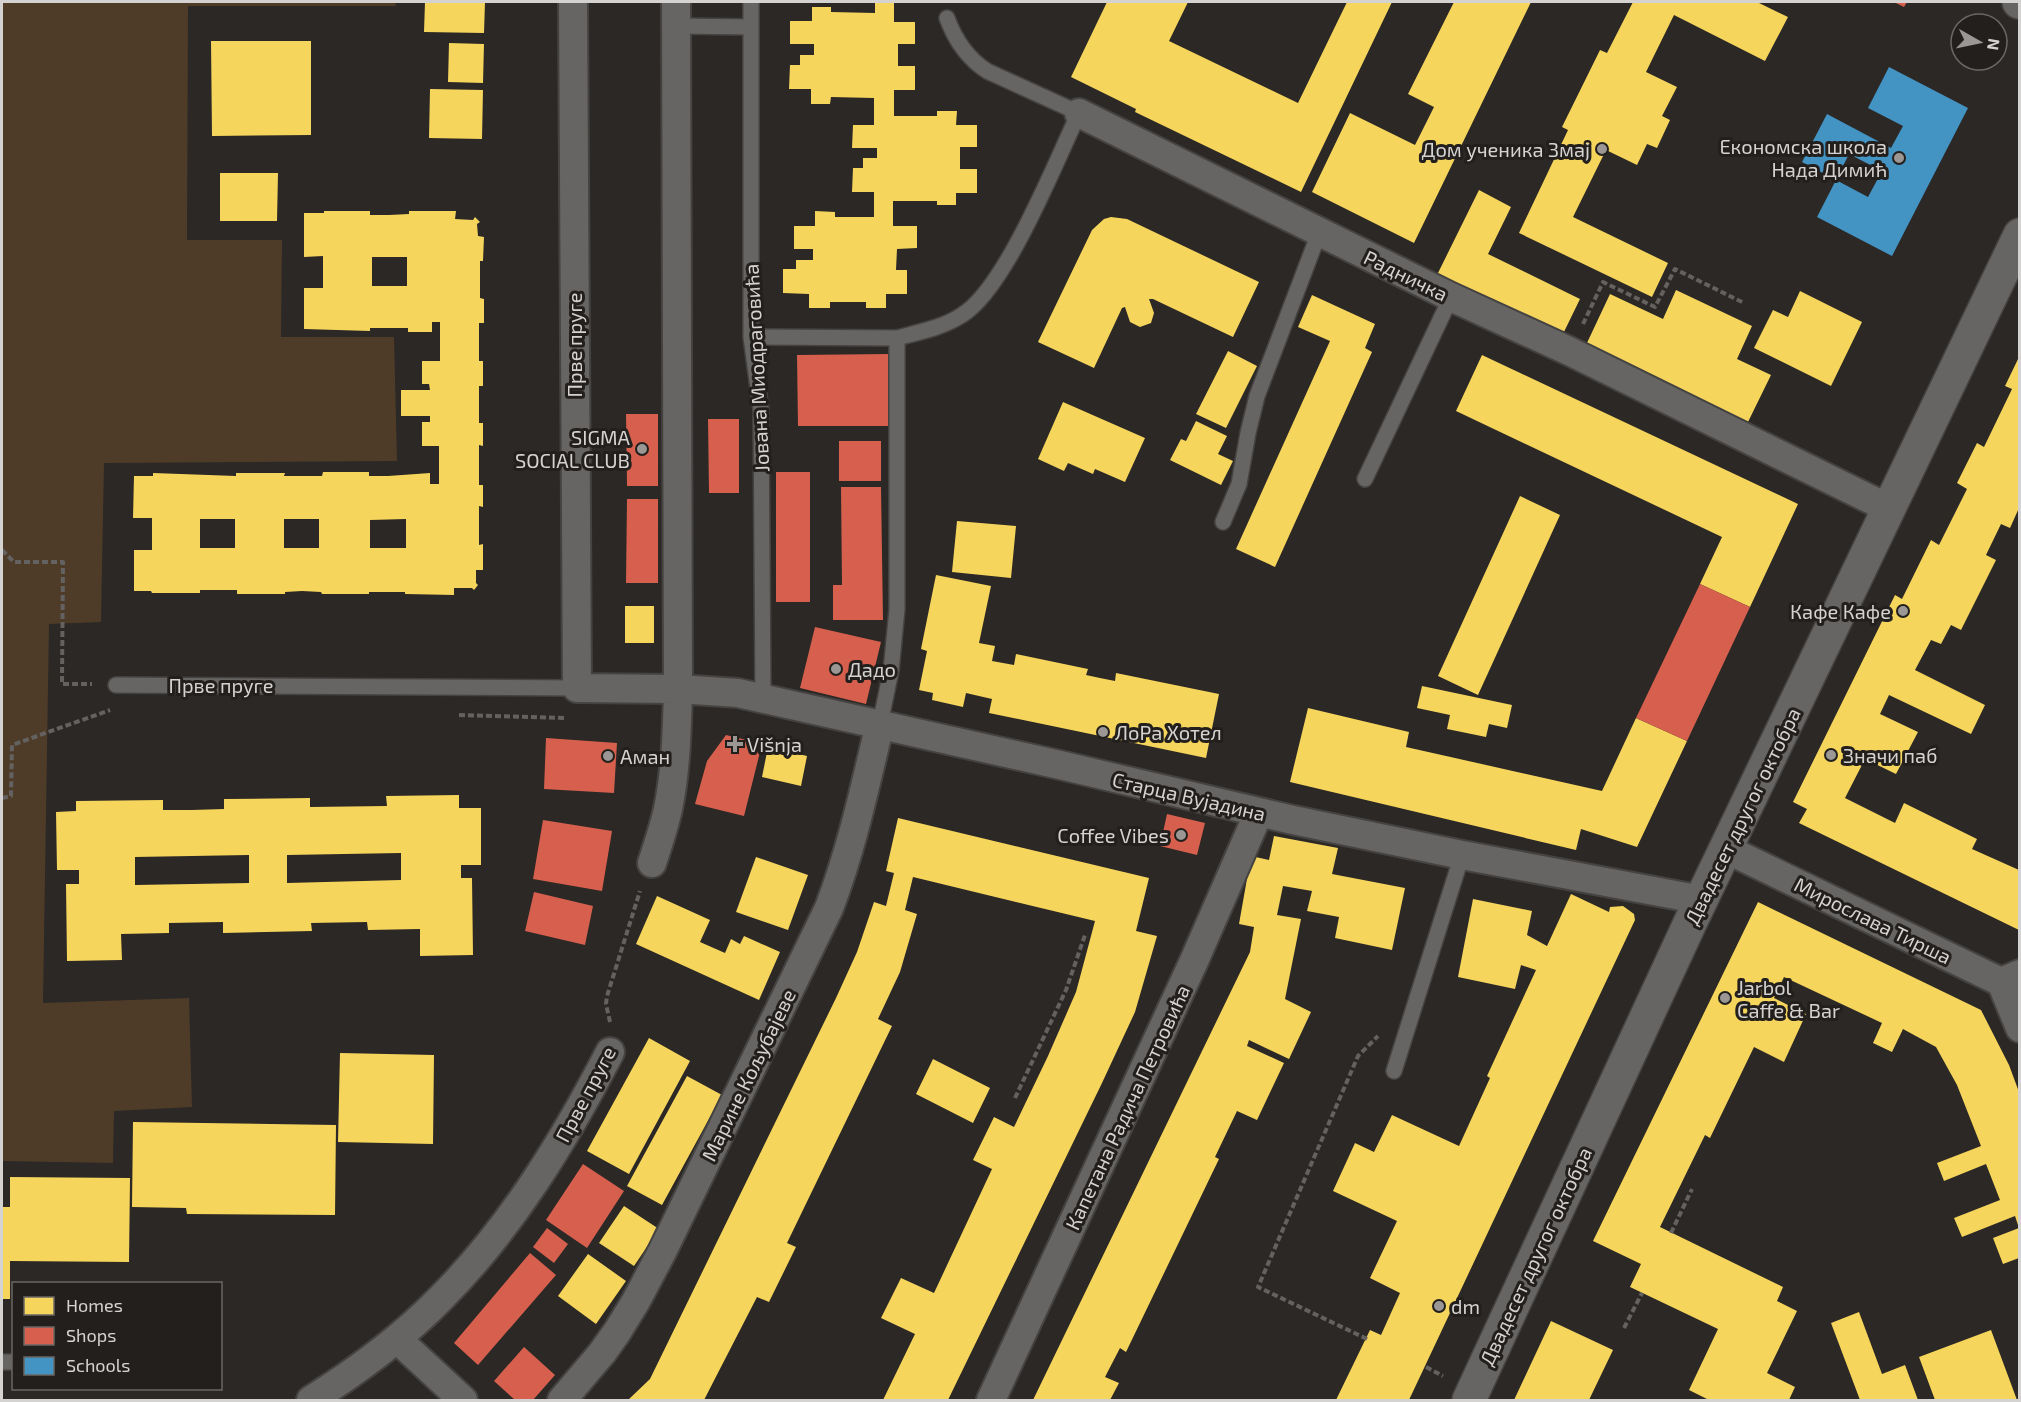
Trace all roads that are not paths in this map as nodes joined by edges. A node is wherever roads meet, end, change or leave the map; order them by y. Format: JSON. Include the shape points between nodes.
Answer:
{"nodes":[{"id":1,"x":573,"y":2,"type":"edge"},
{"id":2,"x":751,"y":2,"type":"edge"},
{"id":3,"x":676,"y":14,"type":"edge"},
{"id":4,"x":947,"y":18,"type":"dead end"},
{"id":5,"x":751,"y":27,"type":"junction"},
{"id":6,"x":1079,"y":113,"type":"junction"},
{"id":7,"x":1319,"y":232,"type":"junction"},
{"id":8,"x":2019,"y":235,"type":"edge"},
{"id":9,"x":1451,"y":297,"type":"junction"},
{"id":10,"x":751,"y":337,"type":"junction"},
{"id":11,"x":897,"y":338,"type":"junction"},
{"id":12,"x":1365,"y":479,"type":"dead end"},
{"id":13,"x":1888,"y":507,"type":"junction"},
{"id":14,"x":1223,"y":522,"type":"dead end"},
{"id":15,"x":116,"y":685,"type":"road end"},
{"id":16,"x":577,"y":688,"type":"junction"},
{"id":17,"x":678,"y":689,"type":"junction"},
{"id":18,"x":763,"y":698,"type":"junction"},
{"id":19,"x":880,"y":724,"type":"junction"},
{"id":20,"x":1259,"y":812,"type":"junction"},
{"id":21,"x":1726,"y":849,"type":"junction"},
{"id":22,"x":1462,"y":855,"type":"junction"},
{"id":23,"x":652,"y":863,"type":"road end"},
{"id":24,"x":1701,"y":900,"type":"junction"},
{"id":25,"x":2010,"y":978,"type":"edge"},
{"id":26,"x":2019,"y":1028,"type":"edge"},
{"id":27,"x":610,"y":1052,"type":"road end"},
{"id":28,"x":1394,"y":1071,"type":"dead end"},
{"id":29,"x":397,"y":1339,"type":"junction"},
{"id":30,"x":311,"y":1401,"type":"edge"},
{"id":31,"x":463,"y":1401,"type":"edge"},
{"id":32,"x":562,"y":1401,"type":"edge"},
{"id":33,"x":991,"y":1401,"type":"edge"},
{"id":34,"x":1469,"y":1401,"type":"edge"}],
"edges":[{"from":1,"to":16,"type":"street","name":"Прве пруге"},
{"from":2,"to":5,"type":"lane","name":"Јована Миодраговића"},
{"from":3,"to":5,"type":"lane"},
{"from":3,"to":17,"type":"street"},
{"from":4,"to":6,"type":"lane","name":"Радничка","via":[[953,34],[974,63]]},
{"from":5,"to":10,"type":"lane","name":"Јована Миодраговића"},
{"from":6,"to":7,"type":"street","name":"Радничка"},
{"from":6,"to":11,"type":"lane","via":[[1031,214],[984,296],[939,327]]},
{"from":7,"to":9,"type":"street","name":"Радничка"},
{"from":7,"to":14,"type":"lane","via":[[1257,396],[1239,484]]},
{"from":8,"to":13,"type":"main road","name":"Двадесет другог октобра"},
{"from":9,"to":12,"type":"lane"},
{"from":9,"to":13,"type":"street","name":"Радничка"},
{"from":10,"to":11,"type":"lane"},
{"from":10,"to":18,"type":"lane","name":"Јована Миодраговића","via":[[761,410]]},
{"from":11,"to":19,"type":"lane","via":[[897,609],[891,671]]},
{"from":13,"to":21,"type":"main road","name":"Двадесет другог октобра"},
{"from":15,"to":16,"type":"lane","name":"Прве пруге"},
{"from":16,"to":17,"type":"street","name":"Прве пруге"},
{"from":17,"to":18,"type":"street","name":"Старца Вујадина"},
{"from":17,"to":23,"type":"street","via":[[672,787]]},
{"from":18,"to":19,"type":"street","name":"Старца Вујадина"},
{"from":19,"to":20,"type":"street","name":"Старца Вујадина"},
{"from":19,"to":32,"type":"street","name":"Марине Кољубајеве","via":[[855,828],[829,908],[642,1291],[602,1353]]},
{"from":20,"to":22,"type":"street","name":"Старца Вујадина"},
{"from":20,"to":33,"type":"street","name":"Капетана Радича Петровића"},
{"from":21,"to":24,"type":"main road","name":"Двадесет другог октобра"},
{"from":21,"to":25,"type":"street","name":"Мирослава Тирша"},
{"from":22,"to":24,"type":"street","name":"Старца Вујадина"},
{"from":22,"to":28,"type":"lane"},
{"from":24,"to":34,"type":"main road","name":"Двадесет другог октобра"},
{"from":25,"to":26,"type":"street"},
{"from":27,"to":29,"type":"street","name":"Прве пруге","via":[[572,1123],[511,1217],[440,1299]]},
{"from":29,"to":30,"type":"street","name":"Прве пруге"},
{"from":29,"to":31,"type":"street"}]}
